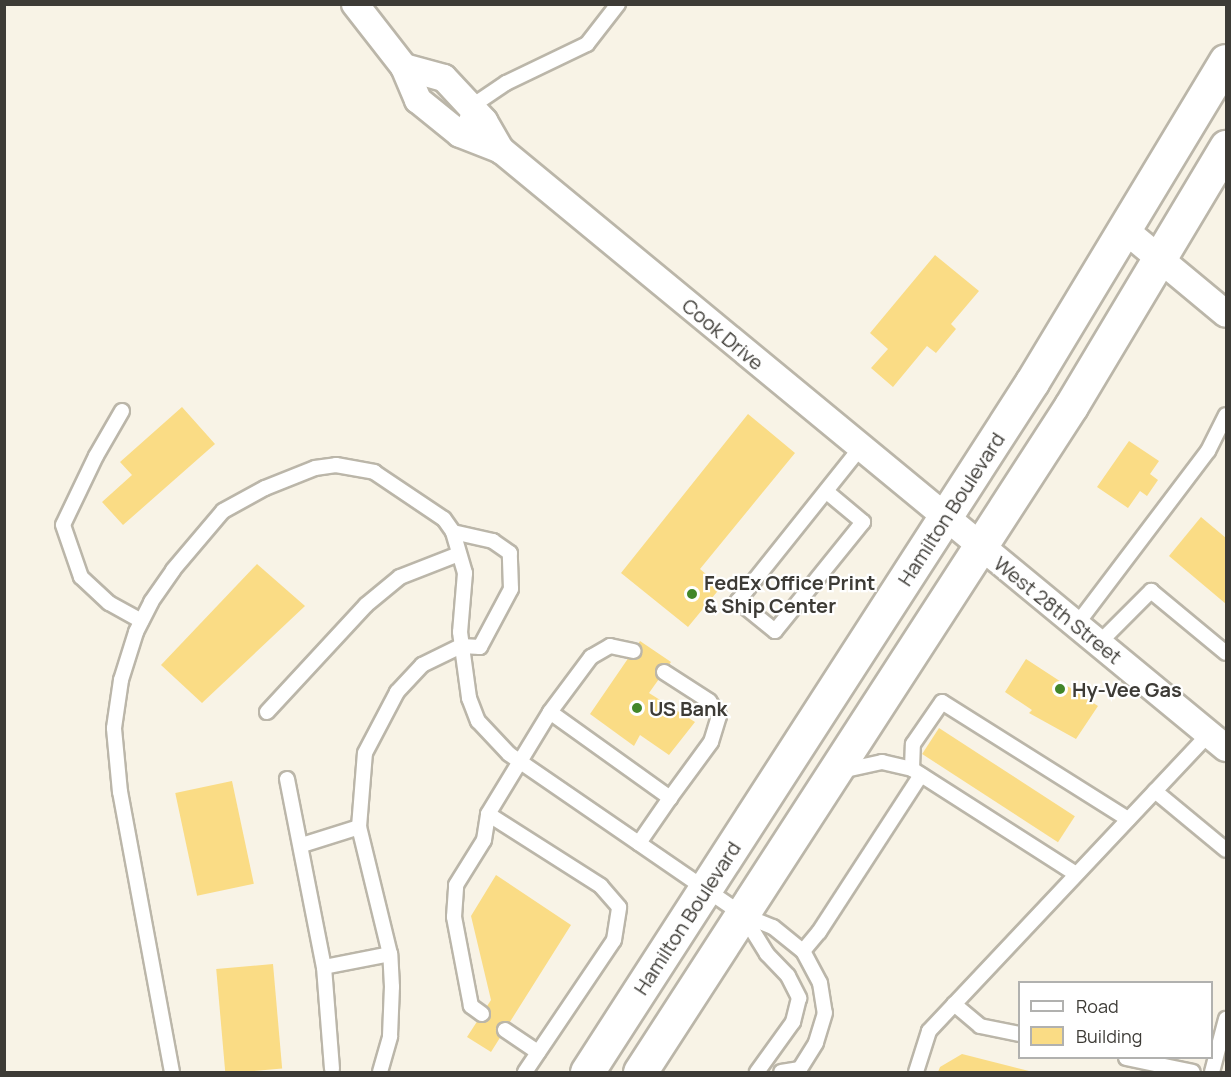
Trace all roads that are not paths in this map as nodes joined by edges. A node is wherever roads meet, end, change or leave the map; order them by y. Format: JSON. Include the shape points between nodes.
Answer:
{"nodes":[{"id":1,"x":355,"y":4,"type":"edge"},
{"id":2,"x":618,"y":4,"type":"edge"},
{"id":3,"x":1227,"y":61,"type":"edge"},
{"id":4,"x":404,"y":67,"type":"junction"},
{"id":5,"x":472,"y":106,"type":"junction"},
{"id":6,"x":460,"y":134,"type":"junction"},
{"id":7,"x":1227,"y":147,"type":"edge"},
{"id":8,"x":501,"y":150,"type":"junction"},
{"id":9,"x":1125,"y":230,"type":"junction"},
{"id":10,"x":1161,"y":259,"type":"junction"},
{"id":11,"x":1227,"y":314,"type":"edge"},
{"id":12,"x":123,"y":411,"type":"dead end"},
{"id":13,"x":1227,"y":415,"type":"edge"},
{"id":14,"x":861,"y":447,"type":"junction"},
{"id":15,"x":827,"y":492,"type":"junction"},
{"id":16,"x":945,"y":518,"type":"junction"},
{"id":17,"x":453,"y":532,"type":"junction"},
{"id":18,"x":981,"y":547,"type":"junction"},
{"id":19,"x":459,"y":554,"type":"junction"},
{"id":20,"x":141,"y":621,"type":"junction"},
{"id":21,"x":1077,"y":624,"type":"junction"},
{"id":22,"x":1099,"y":643,"type":"junction"},
{"id":23,"x":461,"y":646,"type":"junction"},
{"id":24,"x":633,"y":651,"type":"dead end"},
{"id":25,"x":1227,"y":653,"type":"edge"},
{"id":26,"x":664,"y":672,"type":"dead end"},
{"id":27,"x":267,"y":712,"type":"dead end"},
{"id":28,"x":550,"y":712,"type":"junction"},
{"id":29,"x":1218,"y":741,"type":"edge"},
{"id":30,"x":518,"y":760,"type":"junction"},
{"id":31,"x":836,"y":772,"type":"junction"},
{"id":32,"x":916,"y":772,"type":"junction"},
{"id":33,"x":287,"y":778,"type":"dead end"},
{"id":34,"x":1155,"y":791,"type":"junction"},
{"id":35,"x":670,"y":798,"type":"junction"},
{"id":36,"x":488,"y":814,"type":"junction"},
{"id":37,"x":1128,"y":819,"type":"junction"},
{"id":38,"x":359,"y":827,"type":"junction"},
{"id":39,"x":639,"y":843,"type":"junction"},
{"id":40,"x":302,"y":845,"type":"junction"},
{"id":41,"x":1227,"y":850,"type":"edge"},
{"id":42,"x":1076,"y":874,"type":"junction"},
{"id":43,"x":706,"y":889,"type":"junction"},
{"id":44,"x":743,"y":915,"type":"junction"},
{"id":45,"x":803,"y":951,"type":"junction"},
{"id":46,"x":390,"y":954,"type":"junction"},
{"id":47,"x":324,"y":966,"type":"junction"},
{"id":48,"x":954,"y":1004,"type":"junction"},
{"id":49,"x":482,"y":1014,"type":"dead end"},
{"id":50,"x":1227,"y":1018,"type":"edge"},
{"id":51,"x":506,"y":1030,"type":"dead end"},
{"id":52,"x":1018,"y":1034,"type":"edge"},
{"id":53,"x":538,"y":1052,"type":"junction"},
{"id":54,"x":1131,"y":1059,"type":"edge"},
{"id":55,"x":332,"y":1069,"type":"dead end"},
{"id":56,"x":172,"y":1072,"type":"edge"},
{"id":57,"x":380,"y":1072,"type":"edge"},
{"id":58,"x":525,"y":1072,"type":"edge"},
{"id":59,"x":587,"y":1072,"type":"edge"},
{"id":60,"x":640,"y":1072,"type":"edge"},
{"id":61,"x":758,"y":1072,"type":"edge"},
{"id":62,"x":781,"y":1072,"type":"edge"},
{"id":63,"x":916,"y":1072,"type":"edge"},
{"id":64,"x":1193,"y":1072,"type":"edge"},
{"id":65,"x":1212,"y":1072,"type":"edge"}],
"edges":[{"from":1,"to":4,"type":"street","name":"Cook Drive"},
{"from":2,"to":5,"type":"lane","via":[[587,44],[506,83]]},
{"from":3,"to":9,"type":"main road","name":"Hamilton Boulevard"},
{"from":4,"to":5,"type":"street","name":"Cook Drive","via":[[444,78]]},
{"from":4,"to":6,"type":"street","name":"Cook Drive","via":[[418,100]]},
{"from":5,"to":6,"type":"lane"},
{"from":5,"to":8,"type":"street","name":"Cook Drive"},
{"from":6,"to":8,"type":"street","name":"Cook Drive"},
{"from":7,"to":10,"type":"main road"},
{"from":8,"to":14,"type":"street","name":"Cook Drive"},
{"from":9,"to":10,"type":"street"},
{"from":9,"to":16,"type":"main road","name":"Hamilton Boulevard"},
{"from":10,"to":11,"type":"street"},
{"from":10,"to":18,"type":"main road"},
{"from":12,"to":20,"type":"lane","via":[[63,525],[81,577],[109,603]]},
{"from":13,"to":21,"type":"lane","via":[[1208,451]]},
{"from":14,"to":15,"type":"lane"},
{"from":14,"to":16,"type":"street","name":"Cook Drive"},
{"from":15,"to":15,"type":"lane","via":[[738,601],[775,631],[863,522]]},
{"from":16,"to":18,"type":"street","name":"West 28th Street"},
{"from":16,"to":43,"type":"main road","name":"Hamilton Boulevard"},
{"from":17,"to":19,"type":"lane"},
{"from":17,"to":20,"type":"lane","via":[[444,519],[374,472],[336,465],[315,468],[265,488],[223,512],[173,570]]},
{"from":17,"to":23,"type":"lane","via":[[494,541],[510,553],[511,589],[506,599],[480,647]]},
{"from":18,"to":21,"type":"street","name":"West 28th Street"},
{"from":18,"to":31,"type":"main road"},
{"from":19,"to":23,"type":"lane","via":[[465,573]]},
{"from":19,"to":27,"type":"lane","via":[[400,577],[366,605]]},
{"from":20,"to":56,"type":"lane","via":[[121,680],[114,728],[120,792]]},
{"from":21,"to":22,"type":"street","name":"West 28th Street"},
{"from":22,"to":25,"type":"lane","via":[[1151,591]]},
{"from":22,"to":29,"type":"street","name":"West 28th Street"},
{"from":23,"to":30,"type":"lane","via":[[462,671],[478,721]]},
{"from":23,"to":38,"type":"lane","via":[[422,665],[396,692],[378,721],[365,753]]},
{"from":24,"to":28,"type":"lane","via":[[610,646],[591,657]]},
{"from":26,"to":35,"type":"lane","via":[[709,701],[719,717],[711,742]]},
{"from":28,"to":30,"type":"lane"},
{"from":28,"to":35,"type":"lane"},
{"from":29,"to":34,"type":"lane"},
{"from":30,"to":36,"type":"lane"},
{"from":30,"to":39,"type":"lane"},
{"from":31,"to":32,"type":"lane","via":[[882,762]]},
{"from":31,"to":44,"type":"main road"},
{"from":32,"to":37,"type":"lane","via":[[914,744],[942,702]]},
{"from":32,"to":42,"type":"lane"},
{"from":32,"to":45,"type":"lane","via":[[819,932]]},
{"from":33,"to":40,"type":"lane"},
{"from":34,"to":37,"type":"lane"},
{"from":34,"to":41,"type":"lane"},
{"from":35,"to":39,"type":"lane"},
{"from":36,"to":49,"type":"lane","via":[[484,840],[456,885],[454,916],[471,1006]]},
{"from":36,"to":53,"type":"lane","via":[[601,886],[619,907],[614,940]]},
{"from":37,"to":42,"type":"lane"},
{"from":38,"to":40,"type":"lane"},
{"from":38,"to":46,"type":"lane"},
{"from":39,"to":43,"type":"lane"},
{"from":40,"to":47,"type":"lane"},
{"from":42,"to":48,"type":"lane"},
{"from":43,"to":44,"type":"lane"},
{"from":43,"to":59,"type":"main road","name":"Hamilton Boulevard"},
{"from":44,"to":45,"type":"lane","via":[[773,927]]},
{"from":44,"to":60,"type":"main road"},
{"from":44,"to":61,"type":"lane","via":[[767,954],[788,976],[799,998],[793,1022]]},
{"from":45,"to":62,"type":"lane","via":[[820,983],[825,1013],[816,1043],[800,1069]]},
{"from":46,"to":47,"type":"lane"},
{"from":46,"to":57,"type":"lane","via":[[390,1036]]},
{"from":47,"to":55,"type":"lane"},
{"from":48,"to":52,"type":"lane","via":[[980,1026]]},
{"from":48,"to":63,"type":"lane","via":[[929,1031]]},
{"from":50,"to":65,"type":"lane"},
{"from":51,"to":53,"type":"lane"},
{"from":53,"to":58,"type":"lane"},
{"from":54,"to":64,"type":"lane"}]}
